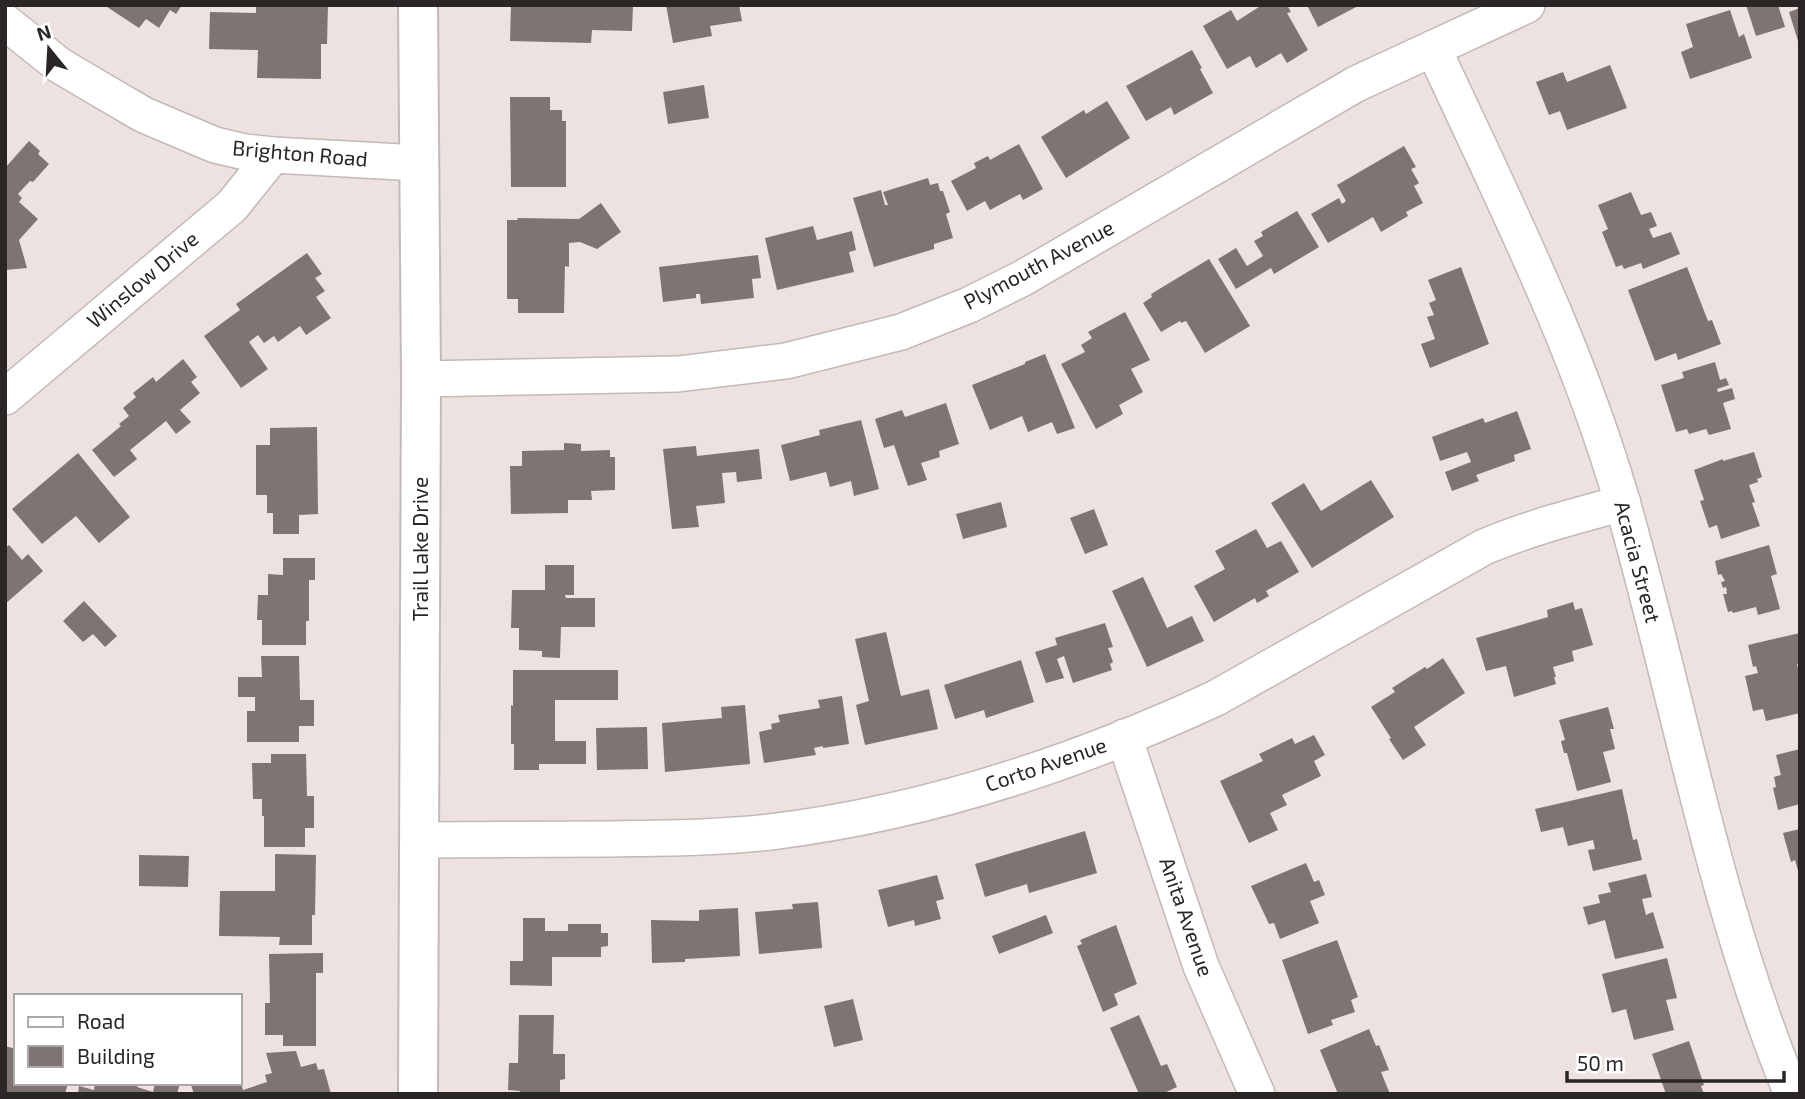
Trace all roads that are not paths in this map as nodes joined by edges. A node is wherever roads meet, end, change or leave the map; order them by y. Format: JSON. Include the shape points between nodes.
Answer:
{"nodes":[{"id":1,"x":418,"y":5,"type":"edge"},
{"id":2,"x":1527,"y":5,"type":"edge"},
{"id":3,"x":5,"y":22,"type":"edge"},
{"id":4,"x":1433,"y":48,"type":"junction"},
{"id":5,"x":272,"y":155,"type":"junction"},
{"id":6,"x":419,"y":163,"type":"junction"},
{"id":7,"x":421,"y":379,"type":"junction"},
{"id":8,"x":5,"y":397,"type":"edge"},
{"id":9,"x":1623,"y":503,"type":"junction"},
{"id":10,"x":1124,"y":737,"type":"junction"},
{"id":11,"x":420,"y":840,"type":"junction"},
{"id":12,"x":418,"y":1094,"type":"edge"},
{"id":13,"x":1258,"y":1094,"type":"edge"},
{"id":14,"x":1792,"y":1094,"type":"edge"}],
"edges":[{"from":1,"to":6,"type":"street","name":"Trail Lake Drive"},
{"from":2,"to":4,"type":"street","name":"Plymouth Avenue"},
{"from":3,"to":5,"type":"street","name":"Brighton Road","via":[[59,65],[144,115],[215,145]]},
{"from":4,"to":7,"type":"street","name":"Plymouth Avenue","via":[[1356,84],[1023,278],[901,332],[786,361],[678,374]]},
{"from":4,"to":9,"type":"street","name":"Acacia Street","via":[[1551,303]]},
{"from":5,"to":6,"type":"street","name":"Brighton Road"},
{"from":5,"to":8,"type":"street","name":"Winslow Drive","via":[[232,206]]},
{"from":6,"to":7,"type":"street","name":"Trail Lake Drive"},
{"from":7,"to":11,"type":"street","name":"Trail Lake Drive"},
{"from":9,"to":10,"type":"street","name":"Corto Avenue","via":[[1484,547],[1216,698]]},
{"from":9,"to":14,"type":"street","name":"Acacia Street","via":[[1723,891],[1768,1035]]},
{"from":10,"to":11,"type":"street","name":"Corto Avenue","via":[[1045,769],[944,798],[770,832],[699,838]]},
{"from":10,"to":13,"type":"street","name":"Anita Avenue","via":[[1201,966]]},
{"from":11,"to":12,"type":"street","name":"Trail Lake Drive"}]}
